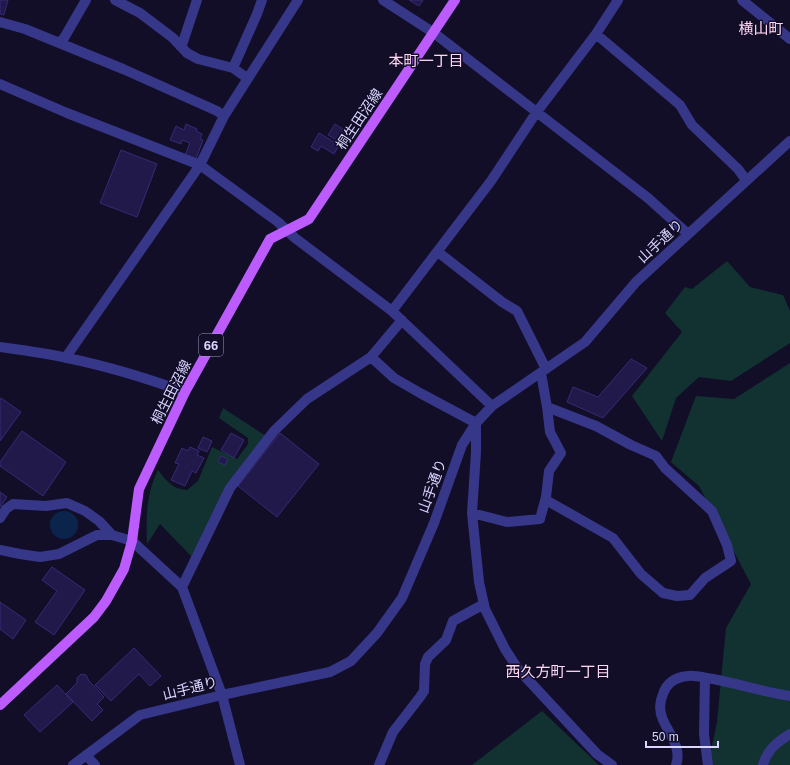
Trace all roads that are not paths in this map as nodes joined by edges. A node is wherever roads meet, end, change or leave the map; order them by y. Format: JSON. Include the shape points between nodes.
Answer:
{"nodes":[{"id":1,"x":86,"y":0,"type":"edge"},
{"id":2,"x":115,"y":0,"type":"edge"},
{"id":3,"x":197,"y":0,"type":"edge"},
{"id":4,"x":298,"y":0,"type":"edge"},
{"id":5,"x":383,"y":0,"type":"edge"},
{"id":6,"x":455,"y":0,"type":"edge"},
{"id":7,"x":618,"y":0,"type":"edge"},
{"id":8,"x":742,"y":0,"type":"edge"},
{"id":9,"x":260,"y":3,"type":"edge"},
{"id":10,"x":754,"y":4,"type":"edge"},
{"id":11,"x":0,"y":22,"type":"edge"},
{"id":12,"x":434,"y":33,"type":"junction"},
{"id":13,"x":596,"y":34,"type":"junction"},
{"id":14,"x":790,"y":39,"type":"edge"},
{"id":15,"x":59,"y":44,"type":"junction"},
{"id":16,"x":180,"y":46,"type":"junction"},
{"id":17,"x":233,"y":68,"type":"junction"},
{"id":18,"x":247,"y":78,"type":"junction"},
{"id":19,"x":0,"y":84,"type":"edge"},
{"id":20,"x":536,"y":113,"type":"junction"},
{"id":21,"x":224,"y":116,"type":"junction"},
{"id":22,"x":790,"y":141,"type":"edge"},
{"id":23,"x":200,"y":165,"type":"junction"},
{"id":24,"x":746,"y":180,"type":"junction"},
{"id":25,"x":286,"y":231,"type":"junction"},
{"id":26,"x":688,"y":234,"type":"junction"},
{"id":27,"x":438,"y":252,"type":"junction"},
{"id":28,"x":392,"y":311,"type":"junction"},
{"id":29,"x":402,"y":320,"type":"junction"},
{"id":30,"x":0,"y":347,"type":"edge"},
{"id":31,"x":66,"y":357,"type":"junction"},
{"id":32,"x":371,"y":357,"type":"junction"},
{"id":33,"x":544,"y":371,"type":"junction"},
{"id":34,"x":185,"y":392,"type":"junction"},
{"id":35,"x":492,"y":406,"type":"junction"},
{"id":36,"x":548,"y":407,"type":"junction"},
{"id":37,"x":476,"y":423,"type":"junction"},
{"id":38,"x":546,"y":500,"type":"junction"},
{"id":39,"x":472,"y":513,"type":"junction"},
{"id":40,"x":0,"y":518,"type":"edge"},
{"id":41,"x":112,"y":535,"type":"junction"},
{"id":42,"x":132,"y":541,"type":"junction"},
{"id":43,"x":0,"y":550,"type":"edge"},
{"id":44,"x":182,"y":587,"type":"junction"},
{"id":45,"x":484,"y":604,"type":"junction"},
{"id":46,"x":705,"y":678,"type":"junction"},
{"id":47,"x":222,"y":695,"type":"junction"},
{"id":48,"x":790,"y":696,"type":"edge"},
{"id":49,"x":0,"y":705,"type":"edge"},
{"id":50,"x":790,"y":734,"type":"edge"},
{"id":51,"x":86,"y":755,"type":"junction"},
{"id":52,"x":73,"y":765,"type":"edge"},
{"id":53,"x":95,"y":765,"type":"edge"},
{"id":54,"x":240,"y":765,"type":"edge"},
{"id":55,"x":379,"y":765,"type":"edge"},
{"id":56,"x":612,"y":765,"type":"edge"},
{"id":57,"x":676,"y":765,"type":"edge"},
{"id":58,"x":708,"y":765,"type":"edge"},
{"id":59,"x":763,"y":765,"type":"edge"}],
"edges":[{"from":1,"to":15,"type":"street"},
{"from":2,"to":16,"type":"street","via":[[140,13]]},
{"from":3,"to":16,"type":"street"},
{"from":4,"to":18,"type":"street"},
{"from":5,"to":12,"type":"street"},
{"from":6,"to":12,"type":"main road","name":"桐生田沼線","number":"66"},
{"from":7,"to":13,"type":"street"},
{"from":8,"to":10,"type":"street"},
{"from":9,"to":17,"type":"street"},
{"from":10,"to":14,"type":"street"},
{"from":11,"to":15,"type":"street","via":[[25,29]]},
{"from":12,"to":20,"type":"street"},
{"from":12,"to":25,"type":"main road","name":"桐生田沼線","number":"66","via":[[309,219]]},
{"from":13,"to":20,"type":"street"},
{"from":13,"to":24,"type":"street","via":[[680,105],[692,125]]},
{"from":15,"to":21,"type":"street","via":[[123,69]]},
{"from":16,"to":17,"type":"street","via":[[198,59]]},
{"from":17,"to":18,"type":"street"},
{"from":18,"to":21,"type":"street"},
{"from":19,"to":23,"type":"street"},
{"from":20,"to":26,"type":"street","via":[[648,198]]},
{"from":20,"to":27,"type":"street"},
{"from":21,"to":23,"type":"street"},
{"from":22,"to":24,"type":"street","name":"山手通り"},
{"from":23,"to":25,"type":"street","via":[[278,222]]},
{"from":23,"to":31,"type":"street"},
{"from":24,"to":26,"type":"street","name":"山手通り"},
{"from":25,"to":28,"type":"street"},
{"from":25,"to":34,"type":"main road","name":"桐生田沼線","number":"66","via":[[270,239]]},
{"from":26,"to":33,"type":"street","name":"山手通り","via":[[636,282],[585,342]]},
{"from":27,"to":28,"type":"street"},
{"from":27,"to":33,"type":"street","via":[[517,311]]},
{"from":28,"to":29,"type":"street"},
{"from":29,"to":32,"type":"street"},
{"from":29,"to":35,"type":"street"},
{"from":30,"to":31,"type":"street"},
{"from":31,"to":34,"type":"street","via":[[153,380]]},
{"from":32,"to":37,"type":"street","via":[[394,378]]},
{"from":32,"to":44,"type":"street","via":[[307,399],[274,431],[230,488]]},
{"from":33,"to":35,"type":"street","name":"山手通り"},
{"from":33,"to":36,"type":"street"},
{"from":34,"to":42,"type":"main road","name":"桐生田沼線","number":"66","via":[[139,489]]},
{"from":35,"to":37,"type":"street","name":"山手通り"},
{"from":36,"to":38,"type":"street","via":[[550,432],[561,453],[549,471]]},
{"from":36,"to":38,"type":"street","via":[[596,426],[656,456],[665,468],[712,510],[731,561],[705,578],[690,595],[663,593],[641,574],[614,538]]},
{"from":37,"to":39,"type":"street"},
{"from":37,"to":47,"type":"street","name":"山手通り","via":[[462,445],[434,523],[402,598],[351,661],[330,672]]},
{"from":38,"to":39,"type":"street","via":[[540,519],[507,522]]},
{"from":39,"to":45,"type":"street"},
{"from":40,"to":41,"type":"street","via":[[13,504],[46,506],[67,503],[85,511]]},
{"from":41,"to":42,"type":"street"},
{"from":41,"to":43,"type":"street","via":[[97,535],[59,554],[40,557]]},
{"from":42,"to":44,"type":"street"},
{"from":42,"to":49,"type":"main road","name":"桐生田沼線","number":"66","via":[[124,569],[94,617]]},
{"from":44,"to":47,"type":"street"},
{"from":45,"to":55,"type":"street","via":[[452,621],[446,640],[428,657],[425,664],[424,691],[393,732]]},
{"from":45,"to":56,"type":"street","via":[[505,649],[518,668],[597,754]]},
{"from":46,"to":48,"type":"street"},
{"from":46,"to":57,"type":"street","via":[[690,675],[670,682],[660,699],[663,719],[677,748],[679,758]]},
{"from":46,"to":58,"type":"street","via":[[704,734]]},
{"from":47,"to":51,"type":"street","name":"山手通り","via":[[140,715]]},
{"from":47,"to":54,"type":"street"},
{"from":50,"to":59,"type":"street","via":[[771,748]]},
{"from":51,"to":52,"type":"street","name":"山手通り"},
{"from":51,"to":53,"type":"street"}]}
